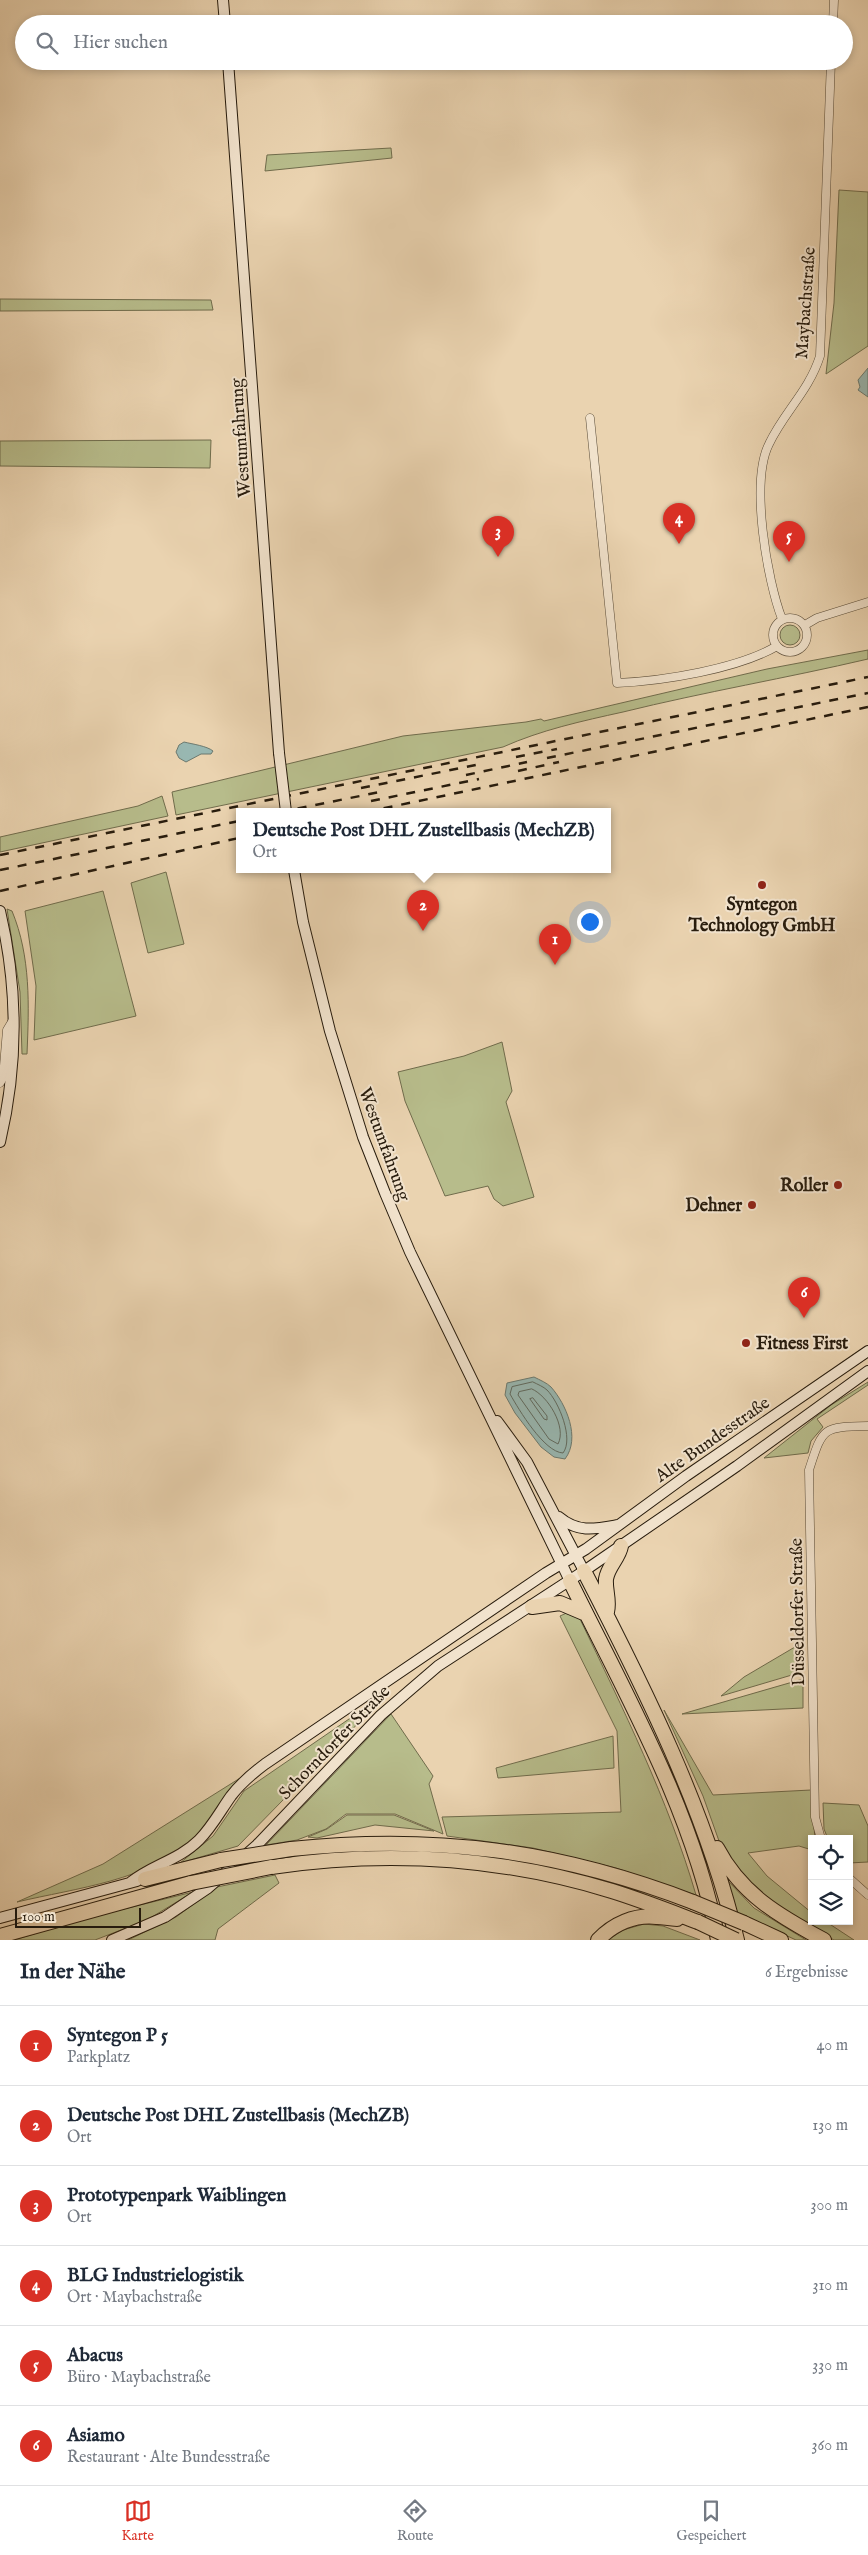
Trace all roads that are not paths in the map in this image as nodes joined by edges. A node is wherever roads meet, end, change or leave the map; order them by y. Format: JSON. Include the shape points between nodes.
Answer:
{"nodes":[{"id":1,"x":223,"y":0,"type":"edge"},
{"id":2,"x":834,"y":0,"type":"edge"},
{"id":3,"x":224,"y":15,"type":"edge"},
{"id":4,"x":833,"y":15,"type":"edge"},
{"id":5,"x":229,"y":70,"type":"edge"},
{"id":6,"x":831,"y":70,"type":"edge"},
{"id":7,"x":590,"y":418,"type":"dead end"},
{"id":8,"x":868,"y":602,"type":"edge"},
{"id":9,"x":782,"y":619,"type":"junction"},
{"id":10,"x":805,"y":625,"type":"junction"},
{"id":11,"x":777,"y":646,"type":"junction"},
{"id":12,"x":286,"y":808,"type":"edge"},
{"id":13,"x":295,"y":873,"type":"edge"},
{"id":14,"x":0,"y":912,"type":"edge"},
{"id":15,"x":14,"y":1020,"type":"junction"},
{"id":16,"x":0,"y":1083,"type":"edge"},
{"id":17,"x":4,"y":1104,"type":"edge"},
{"id":18,"x":0,"y":1142,"type":"edge"},
{"id":19,"x":868,"y":1351,"type":"edge"},
{"id":20,"x":868,"y":1371,"type":"edge"},
{"id":21,"x":490,"y":1413,"type":"junction"},
{"id":22,"x":868,"y":1426,"type":"edge"},
{"id":23,"x":555,"y":1513,"type":"junction"},
{"id":24,"x":622,"y":1524,"type":"junction"},
{"id":25,"x":621,"y":1546,"type":"junction"},
{"id":26,"x":576,"y":1554,"type":"junction"},
{"id":27,"x":561,"y":1564,"type":"junction"},
{"id":28,"x":584,"y":1571,"type":"junction"},
{"id":29,"x":570,"y":1581,"type":"junction"},
{"id":30,"x":532,"y":1606,"type":"junction"},
{"id":31,"x":606,"y":1613,"type":"junction"},
{"id":32,"x":586,"y":1614,"type":"junction"},
{"id":33,"x":702,"y":1827,"type":"junction"},
{"id":34,"x":820,"y":1835,"type":"edge"},
{"id":35,"x":145,"y":1878,"type":"joint"},
{"id":36,"x":851,"y":1880,"type":"edge"},
{"id":37,"x":130,"y":1882,"type":"junction"},
{"id":38,"x":868,"y":1895,"type":"edge"},
{"id":39,"x":0,"y":1918,"type":"edge"},
{"id":40,"x":693,"y":1920,"type":"junction"},
{"id":41,"x":0,"y":1936,"type":"edge"},
{"id":42,"x":112,"y":1940,"type":"edge"},
{"id":43,"x":598,"y":1940,"type":"edge"},
{"id":44,"x":718,"y":1940,"type":"edge"},
{"id":45,"x":737,"y":1940,"type":"edge"},
{"id":46,"x":781,"y":1940,"type":"edge"},
{"id":47,"x":824,"y":1940,"type":"edge"}],
"edges":[{"from":1,"to":3,"type":"main road"},
{"from":2,"to":4,"type":"street"},
{"from":5,"to":12,"type":"main road","name":"Westumfahrung","bridge":true},
{"from":6,"to":9,"type":"street","name":"Maybachstraße","via":[[820,356],[808,385],[769,444],[761,468],[767,564]]},
{"from":7,"to":11,"type":"street","via":[[617,683],[734,664],[760,656]]},
{"from":8,"to":10,"type":"street"},
{"from":9,"to":10,"type":"street","via":[[796,618]]},
{"from":9,"to":11,"type":"street","via":[[774,629],[773,638]]},
{"from":10,"to":11,"type":"street","via":[[807,636],[801,648],[789,652]]},
{"from":13,"to":21,"type":"main road","name":"Westumfahrung","via":[[325,1012],[363,1137],[410,1252]]},
{"from":14,"to":15,"type":"main road","via":[[11,965]]},
{"from":15,"to":16,"type":"street","via":[[7,1030]]},
{"from":15,"to":17,"type":"main road"},
{"from":17,"to":18,"type":"main road"},
{"from":19,"to":24,"type":"main road","name":"Alte Bundesstraße"},
{"from":20,"to":25,"type":"main road","name":"Alte Bundesstraße"},
{"from":21,"to":23,"type":"main road","name":"Westumfahrung","via":[[527,1462]]},
{"from":21,"to":27,"type":"main road","name":"Westumfahrung","via":[[505,1451]]},
{"from":22,"to":34,"type":"street","name":"Düsseldorfer Straße","via":[[834,1427],[819,1439],[809,1470],[815,1817]]},
{"from":23,"to":24,"type":"main road","via":[[568,1525],[581,1529]]},
{"from":23,"to":26,"type":"main road","name":"Westumfahrung"},
{"from":24,"to":26,"type":"main road","name":"Alte Bundesstraße"},
{"from":25,"to":28,"type":"main road","name":"Alte Bundesstraße"},
{"from":25,"to":31,"type":"highway","via":[[606,1578],[610,1602]]},
{"from":26,"to":27,"type":"main road","name":"Schorndorfer Straße"},
{"from":26,"to":28,"type":"main road","name":"Westumfahrung"},
{"from":27,"to":29,"type":"main road","name":"Westumfahrung"},
{"from":27,"to":37,"type":"main road","name":"Schorndorfer Straße","via":[[265,1764],[242,1783],[190,1848]]},
{"from":28,"to":29,"type":"main road","name":"Schorndorfer Straße"},
{"from":28,"to":31,"type":"highway"},
{"from":29,"to":30,"type":"main road","name":"Schorndorfer Straße"},
{"from":29,"to":32,"type":"highway"},
{"from":30,"to":32,"type":"highway","via":[[560,1603]]},
{"from":30,"to":42,"type":"main road","name":"Schorndorfer Straße","via":[[457,1652],[400,1697],[257,1845],[208,1888],[165,1917]]},
{"from":31,"to":33,"type":"highway","via":[[632,1662]]},
{"from":32,"to":44,"type":"highway","via":[[671,1790],[702,1876]]},
{"from":33,"to":45,"type":"highway","via":[[724,1889]]},
{"from":33,"to":47,"type":"highway","via":[[748,1892],[777,1914]]},
{"from":35,"to":37,"type":"main road"},
{"from":35,"to":46,"type":"highway","bridge":true,"via":[[221,1860],[291,1849],[391,1842],[449,1844],[506,1850],[600,1871],[693,1902]]},
{"from":36,"to":38,"type":"street"},
{"from":37,"to":39,"type":"main road"},
{"from":40,"to":41,"type":"highway","bridge":true,"via":[[633,1897],[528,1870],[476,1862],[377,1858],[271,1867],[191,1883]]},
{"from":40,"to":43,"type":"highway","via":[[649,1916],[633,1919],[615,1926]]},
{"from":40,"to":45,"type":"highway","bridge":true}]}
